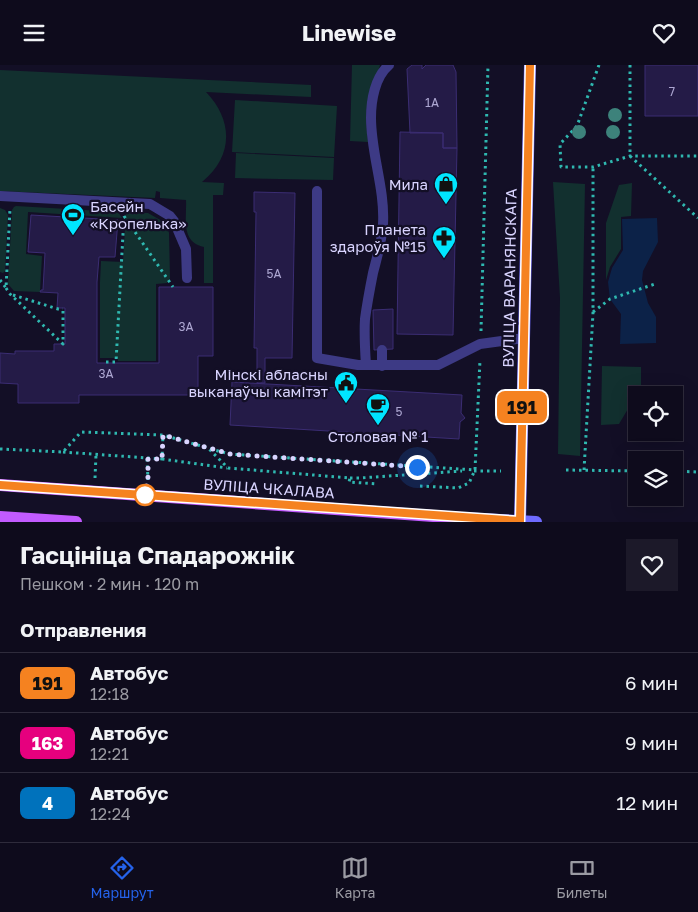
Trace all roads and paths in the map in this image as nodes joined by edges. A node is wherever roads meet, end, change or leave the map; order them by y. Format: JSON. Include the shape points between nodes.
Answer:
{"nodes":[{"id":1,"x":389,"y":65,"type":"edge"},
{"id":2,"x":488,"y":65,"type":"edge"},
{"id":3,"x":530,"y":65,"type":"edge"},
{"id":4,"x":599,"y":65,"type":"edge"},
{"id":5,"x":630,"y":65,"type":"edge"},
{"id":6,"x":630,"y":156,"type":"junction"},
{"id":7,"x":698,"y":156,"type":"edge"},
{"id":8,"x":593,"y":167,"type":"junction"},
{"id":9,"x":317,"y":191,"type":"dead end"},
{"id":10,"x":0,"y":196,"type":"edge"},
{"id":11,"x":10,"y":205,"type":"dead end"},
{"id":12,"x":120,"y":209,"type":"dead end"},
{"id":13,"x":124,"y":216,"type":"junction"},
{"id":14,"x":698,"y":218,"type":"edge"},
{"id":15,"x":187,"y":278,"type":"dead end"},
{"id":16,"x":0,"y":280,"type":"edge"},
{"id":17,"x":655,"y":284,"type":"dead end"},
{"id":18,"x":173,"y":287,"type":"dead end"},
{"id":19,"x":6,"y":288,"type":"junction"},
{"id":20,"x":10,"y":294,"type":"junction"},
{"id":21,"x":593,"y":313,"type":"junction"},
{"id":22,"x":524,"y":338,"type":"junction"},
{"id":23,"x":480,"y":344,"type":"junction"},
{"id":24,"x":382,"y":349,"type":"dead end"},
{"id":25,"x":106,"y":362,"type":"dead end"},
{"id":26,"x":366,"y":365,"type":"junction"},
{"id":27,"x":382,"y":366,"type":"junction"},
{"id":28,"x":163,"y":435,"type":"junction"},
{"id":29,"x":208,"y":448,"type":"junction"},
{"id":30,"x":0,"y":449,"type":"edge"},
{"id":31,"x":63,"y":453,"type":"junction"},
{"id":32,"x":96,"y":455,"type":"junction"},
{"id":33,"x":148,"y":459,"type":"junction"},
{"id":34,"x":162,"y":459,"type":"junction"},
{"id":35,"x":228,"y":468,"type":"junction"},
{"id":36,"x":566,"y":470,"type":"dead end"},
{"id":37,"x":584,"y":470,"type":"junction"},
{"id":38,"x":475,"y":471,"type":"junction"},
{"id":39,"x":500,"y":471,"type":"dead end"},
{"id":40,"x":628,"y":471,"type":"edge"},
{"id":41,"x":683,"y":471,"type":"edge"},
{"id":42,"x":698,"y":472,"type":"edge"},
{"id":43,"x":350,"y":478,"type":"junction"},
{"id":44,"x":378,"y":484,"type":"dead end"},
{"id":45,"x":0,"y":485,"type":"edge"},
{"id":46,"x":420,"y":486,"type":"dead end"},
{"id":47,"x":95,"y":491,"type":"junction"},
{"id":48,"x":148,"y":495,"type":"junction"},
{"id":49,"x":0,"y":517,"type":"edge"},
{"id":50,"x":22,"y":520,"type":"edge"},
{"id":51,"x":465,"y":520,"type":"edge"},
{"id":52,"x":76,"y":522,"type":"edge"},
{"id":53,"x":520,"y":522,"type":"edge"},
{"id":54,"x":536,"y":522,"type":"edge"}],
"edges":[{"from":1,"to":26,"type":"lane","via":[[379,78],[371,116],[384,205],[380,247],[365,319]]},
{"from":2,"to":23,"type":"path"},
{"from":3,"to":22,"type":"main road","name":"ВУЛІЦА ВАРАНЯНСКАГА"},
{"from":4,"to":8,"type":"path","via":[[577,125],[560,144],[561,167]]},
{"from":5,"to":6,"type":"path"},
{"from":6,"to":7,"type":"path"},
{"from":6,"to":8,"type":"path"},
{"from":6,"to":14,"type":"path"},
{"from":8,"to":21,"type":"path"},
{"from":9,"to":26,"type":"lane","via":[[317,358]]},
{"from":10,"to":15,"type":"lane","via":[[150,204],[174,221],[186,249]]},
{"from":11,"to":19,"type":"path"},
{"from":12,"to":13,"type":"path"},
{"from":13,"to":18,"type":"path"},
{"from":13,"to":25,"type":"path","via":[[116,362]]},
{"from":16,"to":19,"type":"path"},
{"from":17,"to":21,"type":"path","via":[[610,299]]},
{"from":19,"to":20,"type":"path"},
{"from":20,"to":20,"type":"path","via":[[63,344],[63,309]]},
{"from":21,"to":37,"type":"path"},
{"from":22,"to":23,"type":"lane"},
{"from":22,"to":53,"type":"main road","name":"ВУЛІЦА ВАРАНЯНСКАГА"},
{"from":23,"to":27,"type":"lane","via":[[438,365]]},
{"from":23,"to":38,"type":"path"},
{"from":24,"to":27,"type":"lane"},
{"from":26,"to":27,"type":"lane"},
{"from":28,"to":29,"type":"path"},
{"from":28,"to":31,"type":"path","via":[[81,432]]},
{"from":28,"to":34,"type":"path"},
{"from":29,"to":35,"type":"path"},
{"from":29,"to":38,"type":"path","via":[[230,454]]},
{"from":30,"to":31,"type":"path"},
{"from":31,"to":32,"type":"path"},
{"from":32,"to":33,"type":"path"},
{"from":32,"to":47,"type":"path"},
{"from":33,"to":34,"type":"path"},
{"from":33,"to":48,"type":"path"},
{"from":34,"to":35,"type":"path"},
{"from":35,"to":43,"type":"path"},
{"from":36,"to":37,"type":"path"},
{"from":37,"to":40,"type":"path"},
{"from":38,"to":39,"type":"path"},
{"from":38,"to":43,"type":"path"},
{"from":38,"to":46,"type":"path","via":[[470,483],[458,488]]},
{"from":41,"to":42,"type":"path"},
{"from":43,"to":44,"type":"path","via":[[349,482]]},
{"from":45,"to":47,"type":"main road","name":"ВУЛІЦА ЧКАЛАВА"},
{"from":47,"to":48,"type":"main road","name":"ВУЛІЦА ЧКАЛАВА"},
{"from":48,"to":51,"type":"main road","name":"ВУЛІЦА ЧКАЛАВА"},
{"from":49,"to":50,"type":"main road"},
{"from":50,"to":52,"type":"main road"},
{"from":51,"to":53,"type":"main road","name":"ВУЛІЦА ЧКАЛАВА"},
{"from":53,"to":54,"type":"main road","name":"ВУЛІЦА ЧКАЛАВА"}]}
